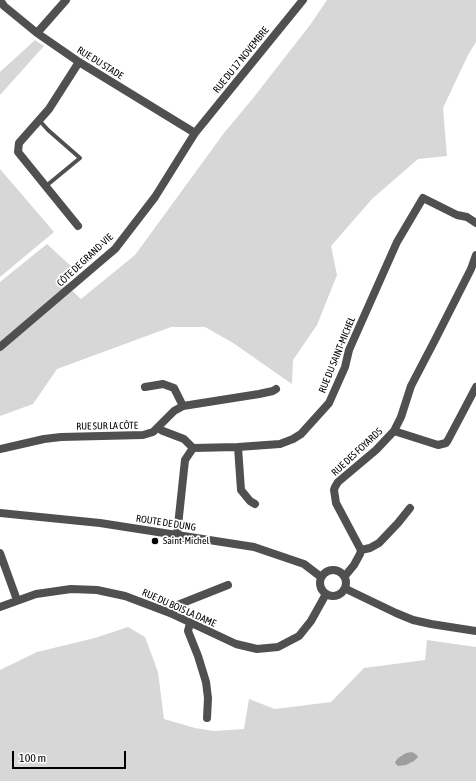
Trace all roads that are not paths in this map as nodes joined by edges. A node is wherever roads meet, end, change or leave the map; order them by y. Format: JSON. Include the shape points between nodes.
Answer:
{"nodes":[{"id":1,"x":0,"y":0,"type":"edge"},
{"id":2,"x":66,"y":0,"type":"edge"},
{"id":3,"x":303,"y":0,"type":"edge"},
{"id":4,"x":37,"y":33,"type":"junction"},
{"id":5,"x":79,"y":62,"type":"junction"},
{"id":6,"x":39,"y":120,"type":"junction"},
{"id":7,"x":195,"y":133,"type":"junction"},
{"id":8,"x":46,"y":186,"type":"junction"},
{"id":9,"x":476,"y":223,"type":"edge"},
{"id":10,"x":78,"y":226,"type":"dead end"},
{"id":11,"x":476,"y":255,"type":"edge"},
{"id":12,"x":0,"y":347,"type":"edge"},
{"id":13,"x":145,"y":387,"type":"dead end"},
{"id":14,"x":276,"y":388,"type":"dead end"},
{"id":15,"x":476,"y":388,"type":"edge"},
{"id":16,"x":183,"y":406,"type":"junction"},
{"id":17,"x":158,"y":428,"type":"junction"},
{"id":18,"x":394,"y":431,"type":"junction"},
{"id":19,"x":238,"y":447,"type":"junction"},
{"id":20,"x":192,"y":448,"type":"junction"},
{"id":21,"x":0,"y":449,"type":"edge"},
{"id":22,"x":255,"y":504,"type":"dead end"},
{"id":23,"x":410,"y":508,"type":"dead end"},
{"id":24,"x":0,"y":513,"type":"edge"},
{"id":25,"x":177,"y":535,"type":"junction"},
{"id":26,"x":361,"y":550,"type":"junction"},
{"id":27,"x":0,"y":553,"type":"edge"},
{"id":28,"x":345,"y":576,"type":"junction"},
{"id":29,"x":321,"y":577,"type":"junction"},
{"id":30,"x":228,"y":586,"type":"dead end"},
{"id":31,"x":346,"y":589,"type":"junction"},
{"id":32,"x":326,"y":594,"type":"junction"},
{"id":33,"x":17,"y":600,"type":"junction"},
{"id":34,"x":0,"y":607,"type":"edge"},
{"id":35,"x":170,"y":613,"type":"junction"},
{"id":36,"x":190,"y":623,"type":"junction"},
{"id":37,"x":476,"y":631,"type":"edge"},
{"id":38,"x":207,"y":718,"type":"dead end"}],
"edges":[{"from":1,"to":4,"type":"street","name":"RUE DU STADE"},
{"from":2,"to":4,"type":"street"},
{"from":3,"to":7,"type":"street","name":"RUE DU 17 NOVEMBRE"},
{"from":4,"to":5,"type":"street","name":"RUE DU STADE"},
{"from":5,"to":6,"type":"street"},
{"from":5,"to":7,"type":"street","name":"RUE DU STADE"},
{"from":6,"to":8,"type":"street","via":[[18,143],[18,152]]},
{"from":6,"to":8,"type":"lane","via":[[80,158]]},
{"from":7,"to":12,"type":"street","name":"CÔTE DE GRAND-VIE","via":[[155,197],[115,249]]},
{"from":8,"to":10,"type":"street"},
{"from":9,"to":19,"type":"street","name":"RUE DU SAINT-MICHEL","via":[[424,198],[397,242],[349,350],[345,367],[329,403],[301,434],[293,439],[280,444]]},
{"from":11,"to":18,"type":"street","name":"RUE DES FOYARDS","via":[[411,386]]},
{"from":13,"to":16,"type":"street","via":[[163,384],[174,388]]},
{"from":14,"to":16,"type":"street","name":"RUE SUR LA CÔTE","via":[[259,394]]},
{"from":15,"to":18,"type":"street","via":[[446,443],[438,445]]},
{"from":16,"to":17,"type":"street","name":"RUE SUR LA CÔTE","via":[[174,411]]},
{"from":17,"to":20,"type":"street","via":[[184,439]]},
{"from":17,"to":21,"type":"street","name":"RUE SUR LA CÔTE","via":[[143,435],[61,437]]},
{"from":18,"to":26,"type":"street","name":"RUE DES FOYARDS","via":[[338,482],[334,490],[336,502]]},
{"from":19,"to":20,"type":"street","name":"RUE DU SAINT-MICHEL"},
{"from":19,"to":22,"type":"street","via":[[241,490]]},
{"from":20,"to":25,"type":"street","via":[[185,460]]},
{"from":23,"to":26,"type":"street","via":[[379,543]]},
{"from":24,"to":25,"type":"street","name":"ROUTE DE DUNG","via":[[100,523]]},
{"from":25,"to":29,"type":"street","name":"ROUTE DE DUNG","via":[[254,547],[304,564]]},
{"from":26,"to":28,"type":"street"},
{"from":27,"to":33,"type":"street"},
{"from":28,"to":29,"type":"street","via":[[341,572],[330,570]]},
{"from":28,"to":31,"type":"street"},
{"from":29,"to":32,"type":"street","via":[[321,586]]},
{"from":30,"to":35,"type":"street","via":[[175,606]]},
{"from":31,"to":32,"type":"street","via":[[337,596]]},
{"from":31,"to":37,"type":"street","via":[[413,620]]},
{"from":32,"to":36,"type":"street","name":"RUE DU BOIS LA DAME","via":[[299,636],[278,647],[257,649],[236,644]]},
{"from":33,"to":34,"type":"street","name":"RUE DU BOIS LA DAME"},
{"from":33,"to":35,"type":"street","name":"RUE DU BOIS LA DAME","via":[[36,594],[71,589],[97,590],[125,596]]},
{"from":35,"to":36,"type":"street","name":"RUE DU BOIS LA DAME"},
{"from":36,"to":38,"type":"street","via":[[188,631],[206,682]]}]}
